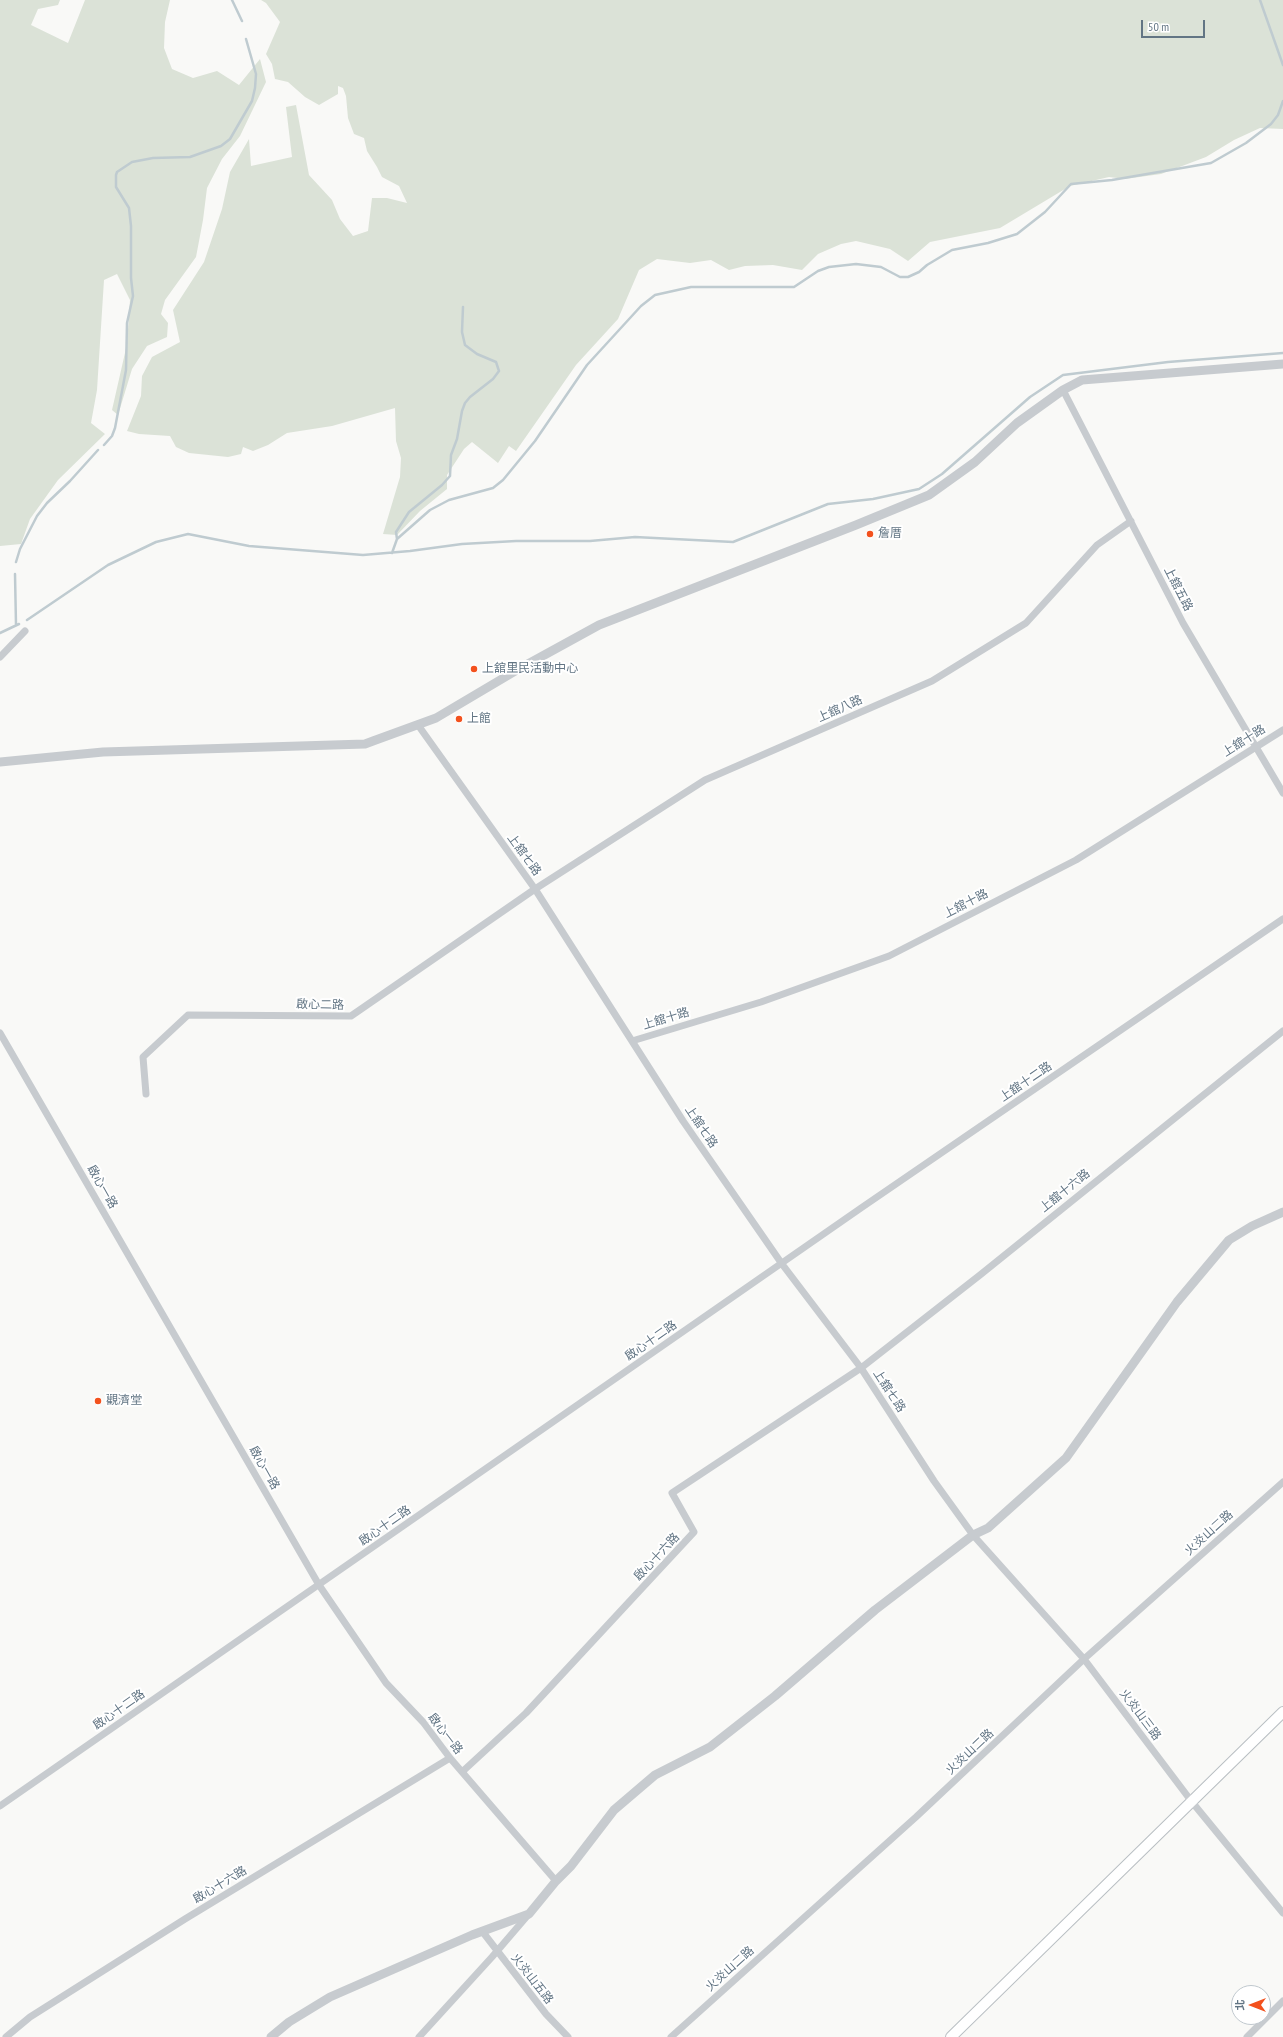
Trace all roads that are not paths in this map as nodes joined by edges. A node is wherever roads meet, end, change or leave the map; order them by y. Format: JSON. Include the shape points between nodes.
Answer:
{"nodes":[{"id":1,"x":1283,"y":364,"type":"edge"},
{"id":2,"x":1063,"y":390,"type":"junction"},
{"id":3,"x":1131,"y":521,"type":"junction"},
{"id":4,"x":25,"y":631,"type":"dead end"},
{"id":5,"x":0,"y":657,"type":"edge"},
{"id":6,"x":418,"y":725,"type":"junction"},
{"id":7,"x":1283,"y":730,"type":"edge"},
{"id":8,"x":1256,"y":747,"type":"junction"},
{"id":9,"x":0,"y":762,"type":"edge"},
{"id":10,"x":1283,"y":793,"type":"edge"},
{"id":11,"x":535,"y":889,"type":"junction"},
{"id":12,"x":1283,"y":919,"type":"edge"},
{"id":13,"x":1283,"y":1031,"type":"edge"},
{"id":14,"x":0,"y":1033,"type":"edge"},
{"id":15,"x":632,"y":1041,"type":"junction"},
{"id":16,"x":146,"y":1094,"type":"dead end"},
{"id":17,"x":1283,"y":1212,"type":"edge"},
{"id":18,"x":782,"y":1264,"type":"junction"},
{"id":19,"x":861,"y":1368,"type":"junction"},
{"id":20,"x":1283,"y":1482,"type":"edge"},
{"id":21,"x":974,"y":1535,"type":"junction"},
{"id":22,"x":319,"y":1585,"type":"junction"},
{"id":23,"x":1084,"y":1659,"type":"junction"},
{"id":24,"x":1283,"y":1712,"type":"edge"},
{"id":25,"x":450,"y":1758,"type":"junction"},
{"id":26,"x":462,"y":1772,"type":"junction"},
{"id":27,"x":1192,"y":1802,"type":"junction"},
{"id":28,"x":0,"y":1806,"type":"edge"},
{"id":29,"x":556,"y":1880,"type":"junction"},
{"id":30,"x":1283,"y":1912,"type":"edge"},
{"id":31,"x":529,"y":1914,"type":"junction"},
{"id":32,"x":482,"y":1931,"type":"junction"},
{"id":33,"x":497,"y":1952,"type":"junction"},
{"id":34,"x":1283,"y":2002,"type":"edge"},
{"id":35,"x":6,"y":2037,"type":"edge"},
{"id":36,"x":271,"y":2037,"type":"edge"},
{"id":37,"x":419,"y":2037,"type":"edge"},
{"id":38,"x":568,"y":2037,"type":"edge"},
{"id":39,"x":671,"y":2037,"type":"edge"},
{"id":40,"x":951,"y":2037,"type":"edge"},
{"id":41,"x":1247,"y":2037,"type":"edge"}],
"edges":[{"from":1,"to":2,"type":"street","via":[[1082,380]]},
{"from":2,"to":3,"type":"street","name":"上舘五路"},
{"from":2,"to":6,"type":"street","via":[[1017,423],[975,462],[929,495],[599,625],[436,718]]},
{"from":3,"to":8,"type":"street","name":"上舘五路","via":[[1183,623]]},
{"from":3,"to":11,"type":"street","name":"上舘八路","via":[[1097,545],[1026,623],[932,681],[705,780]]},
{"from":4,"to":5,"type":"street"},
{"from":6,"to":9,"type":"street","via":[[365,744],[103,752]]},
{"from":6,"to":11,"type":"street","name":"上舘七路"},
{"from":7,"to":8,"type":"street","name":"上舘十路"},
{"from":8,"to":10,"type":"street","name":"上舘五路"},
{"from":8,"to":15,"type":"street","name":"上舘十路","via":[[1076,860],[889,956],[761,1002]]},
{"from":11,"to":15,"type":"street","name":"上舘七路"},
{"from":11,"to":16,"type":"street","name":"啟心二路","via":[[351,1016],[188,1015],[143,1057]]},
{"from":12,"to":18,"type":"street","name":"上舘十二路"},
{"from":13,"to":19,"type":"street","name":"上舘十六路"},
{"from":14,"to":22,"type":"street","name":"啟心一路"},
{"from":15,"to":18,"type":"street","name":"上舘七路","via":[[683,1121]]},
{"from":17,"to":21,"type":"street","via":[[1229,1240],[1177,1302],[1066,1458],[988,1528]]},
{"from":18,"to":19,"type":"street","name":"上舘七路"},
{"from":18,"to":22,"type":"street","name":"啟心十二路"},
{"from":19,"to":21,"type":"street","name":"上舘七路","via":[[934,1481]]},
{"from":19,"to":26,"type":"street","name":"啟心十六路","via":[[672,1493],[694,1532],[526,1713]]},
{"from":20,"to":23,"type":"street","name":"火炎山二路"},
{"from":21,"to":23,"type":"street","name":"火炎山三路"},
{"from":21,"to":29,"type":"street","via":[[875,1610],[775,1696],[710,1747],[656,1775],[614,1810],[571,1866]]},
{"from":22,"to":25,"type":"street","name":"啟心一路","via":[[386,1683],[423,1722]]},
{"from":22,"to":28,"type":"street","name":"啟心十二路"},
{"from":23,"to":27,"type":"street","name":"火炎山三路"},
{"from":23,"to":39,"type":"street","name":"火炎山二路","via":[[916,1817]]},
{"from":24,"to":27,"type":"main road"},
{"from":25,"to":26,"type":"street","name":"啟心一路"},
{"from":25,"to":35,"type":"street","name":"啟心十六路","via":[[185,1919],[30,2017]]},
{"from":26,"to":29,"type":"street","name":"啟心一路"},
{"from":27,"to":30,"type":"street","name":"火炎山三路"},
{"from":27,"to":40,"type":"main road"},
{"from":29,"to":31,"type":"street"},
{"from":31,"to":32,"type":"street"},
{"from":31,"to":33,"type":"street"},
{"from":32,"to":33,"type":"street","name":"火炎山五路"},
{"from":32,"to":36,"type":"street","via":[[330,1997],[289,2022]]},
{"from":33,"to":37,"type":"street"},
{"from":33,"to":38,"type":"street","name":"火炎山五路","via":[[546,2014]]},
{"from":34,"to":41,"type":"street"}]}
